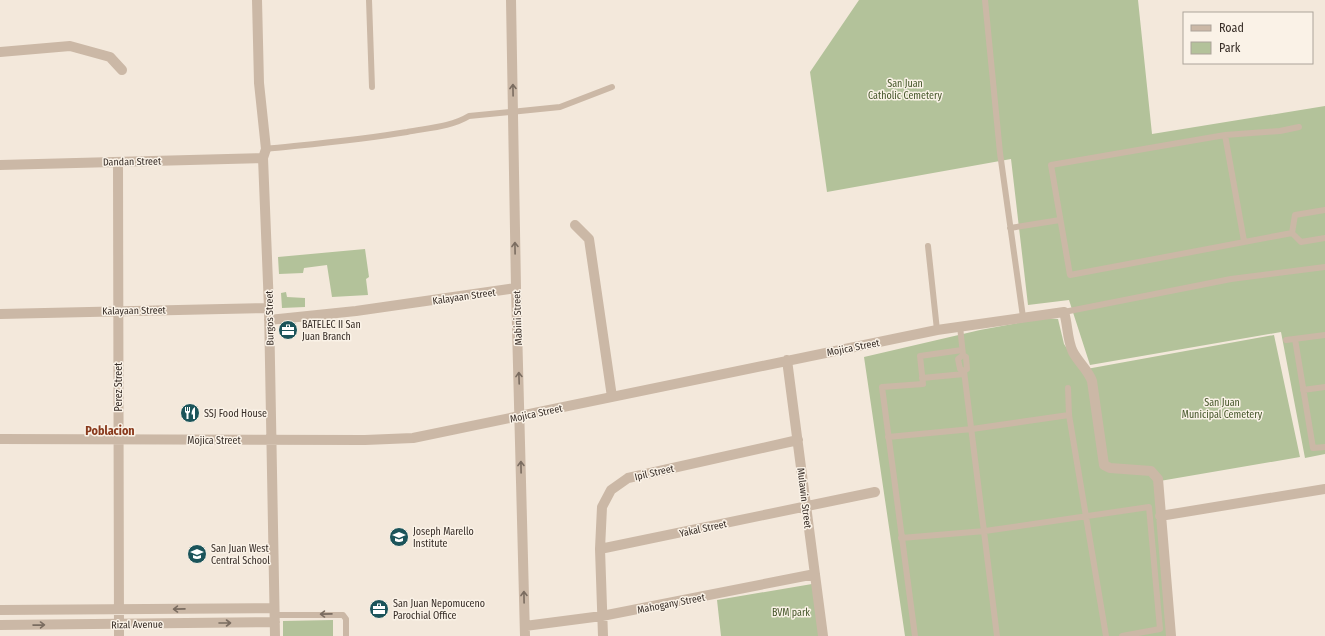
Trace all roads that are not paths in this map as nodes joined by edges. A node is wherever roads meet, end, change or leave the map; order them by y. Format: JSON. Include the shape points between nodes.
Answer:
{"nodes":[{"id":1,"x":256,"y":0,"type":"edge"},
{"id":2,"x":369,"y":0,"type":"edge"},
{"id":3,"x":512,"y":0,"type":"edge"},
{"id":4,"x":985,"y":0,"type":"edge"},
{"id":5,"x":0,"y":52,"type":"edge"},
{"id":6,"x":122,"y":70,"type":"dead end"},
{"id":7,"x":372,"y":87,"type":"dead end"},
{"id":8,"x":612,"y":87,"type":"dead end"},
{"id":9,"x":513,"y":111,"type":"junction"},
{"id":10,"x":1299,"y":127,"type":"dead end"},
{"id":11,"x":1225,"y":134,"type":"junction"},
{"id":12,"x":265,"y":154,"type":"junction"},
{"id":13,"x":118,"y":162,"type":"junction"},
{"id":14,"x":0,"y":165,"type":"edge"},
{"id":15,"x":1325,"y":210,"type":"edge"},
{"id":16,"x":1060,"y":220,"type":"junction"},
{"id":17,"x":575,"y":225,"type":"dead end"},
{"id":18,"x":1010,"y":228,"type":"junction"},
{"id":19,"x":1292,"y":232,"type":"junction"},
{"id":20,"x":1325,"y":238,"type":"edge"},
{"id":21,"x":1244,"y":241,"type":"junction"},
{"id":22,"x":928,"y":246,"type":"dead end"},
{"id":23,"x":1325,"y":267,"type":"edge"},
{"id":24,"x":516,"y":288,"type":"junction"},
{"id":25,"x":269,"y":308,"type":"junction"},
{"id":26,"x":118,"y":310,"type":"junction"},
{"id":27,"x":1064,"y":312,"type":"junction"},
{"id":28,"x":0,"y":314,"type":"edge"},
{"id":29,"x":1023,"y":317,"type":"junction"},
{"id":30,"x":269,"y":320,"type":"junction"},
{"id":31,"x":960,"y":326,"type":"junction"},
{"id":32,"x":937,"y":330,"type":"junction"},
{"id":33,"x":1325,"y":335,"type":"edge"},
{"id":34,"x":1295,"y":339,"type":"junction"},
{"id":35,"x":1286,"y":340,"type":"dead end"},
{"id":36,"x":962,"y":353,"type":"junction"},
{"id":37,"x":787,"y":360,"type":"junction"},
{"id":38,"x":964,"y":373,"type":"junction"},
{"id":39,"x":922,"y":378,"type":"junction"},
{"id":40,"x":1325,"y":387,"type":"edge"},
{"id":41,"x":1068,"y":388,"type":"dead end"},
{"id":42,"x":1303,"y":390,"type":"junction"},
{"id":43,"x":612,"y":397,"type":"junction"},
{"id":44,"x":1069,"y":415,"type":"junction"},
{"id":45,"x":520,"y":417,"type":"junction"},
{"id":46,"x":972,"y":430,"type":"junction"},
{"id":47,"x":888,"y":437,"type":"junction"},
{"id":48,"x":0,"y":439,"type":"edge"},
{"id":49,"x":118,"y":440,"type":"junction"},
{"id":50,"x":272,"y":440,"type":"junction"},
{"id":51,"x":798,"y":440,"type":"junction"},
{"id":52,"x":1325,"y":447,"type":"edge"},
{"id":53,"x":1325,"y":489,"type":"edge"},
{"id":54,"x":876,"y":492,"type":"dead end"},
{"id":55,"x":806,"y":506,"type":"junction"},
{"id":56,"x":1086,"y":516,"type":"junction"},
{"id":57,"x":1160,"y":516,"type":"junction"},
{"id":58,"x":985,"y":531,"type":"junction"},
{"id":59,"x":901,"y":538,"type":"junction"},
{"id":60,"x":600,"y":550,"type":"junction"},
{"id":61,"x":815,"y":574,"type":"junction"},
{"id":62,"x":196,"y":608,"type":"junction"},
{"id":63,"x":119,"y":609,"type":"junction"},
{"id":64,"x":0,"y":610,"type":"edge"},
{"id":65,"x":274,"y":615,"type":"junction"},
{"id":66,"x":602,"y":616,"type":"junction"},
{"id":67,"x":196,"y":623,"type":"junction"},
{"id":68,"x":119,"y":624,"type":"junction"},
{"id":69,"x":0,"y":625,"type":"edge"},
{"id":70,"x":525,"y":631,"type":"edge"},
{"id":71,"x":119,"y":636,"type":"edge"},
{"id":72,"x":275,"y":636,"type":"edge"},
{"id":73,"x":346,"y":636,"type":"edge"},
{"id":74,"x":603,"y":636,"type":"edge"},
{"id":75,"x":823,"y":636,"type":"edge"},
{"id":76,"x":915,"y":636,"type":"edge"},
{"id":77,"x":997,"y":636,"type":"edge"},
{"id":78,"x":1106,"y":636,"type":"edge"},
{"id":79,"x":1122,"y":636,"type":"edge"},
{"id":80,"x":1170,"y":636,"type":"edge"}],
"edges":[{"from":1,"to":12,"type":"street","name":"Burgos Street"},
{"from":2,"to":7,"type":"lane"},
{"from":9,"to":3,"type":"street","name":"Mabini Street","one_way":true},
{"from":4,"to":18,"type":"lane"},
{"from":5,"to":6,"type":"street","via":[[70,46],[110,57]]},
{"from":8,"to":9,"type":"lane","via":[[560,107]]},
{"from":9,"to":12,"type":"lane","via":[[469,116],[442,126]]},
{"from":24,"to":9,"type":"street","name":"Mabini Street","one_way":true},
{"from":10,"to":11,"type":"lane","via":[[1280,131]]},
{"from":11,"to":16,"type":"lane","via":[[1050,165]]},
{"from":11,"to":21,"type":"lane"},
{"from":12,"to":13,"type":"street","name":"Dandan Street"},
{"from":12,"to":25,"type":"street","name":"Burgos Street"},
{"from":13,"to":14,"type":"street","name":"Dandan Street"},
{"from":13,"to":26,"type":"street","name":"Perez Street"},
{"from":15,"to":19,"type":"lane","via":[[1295,215]]},
{"from":16,"to":18,"type":"lane"},
{"from":16,"to":21,"type":"lane","via":[[1070,275]]},
{"from":17,"to":43,"type":"street","via":[[589,239]]},
{"from":18,"to":29,"type":"lane"},
{"from":19,"to":20,"type":"lane","via":[[1301,242]]},
{"from":19,"to":21,"type":"lane"},
{"from":22,"to":32,"type":"lane"},
{"from":23,"to":27,"type":"lane","via":[[1231,279]]},
{"from":24,"to":30,"type":"street","name":"Kalayaan Street","via":[[356,311]]},
{"from":45,"to":24,"type":"street","name":"Mabini Street","one_way":true},
{"from":25,"to":26,"type":"street","name":"Kalayaan Street"},
{"from":25,"to":30,"type":"street","name":"Burgos Street"},
{"from":26,"to":28,"type":"street","name":"Kalayaan Street"},
{"from":26,"to":49,"type":"street","name":"Perez Street"},
{"from":27,"to":29,"type":"street","name":"Mojica Street"},
{"from":27,"to":57,"type":"street","via":[[1073,352],[1088,371],[1092,381],[1104,465],[1110,468],[1151,471],[1158,479]]},
{"from":29,"to":31,"type":"street","name":"Mojica Street"},
{"from":30,"to":50,"type":"street","name":"Burgos Street"},
{"from":31,"to":32,"type":"street","name":"Mojica Street"},
{"from":31,"to":36,"type":"lane"},
{"from":32,"to":37,"type":"street","name":"Mojica Street"},
{"from":33,"to":34,"type":"lane"},
{"from":34,"to":35,"type":"lane"},
{"from":34,"to":42,"type":"lane"},
{"from":36,"to":38,"type":"lane","via":[[966,357],[967,369]]},
{"from":36,"to":39,"type":"lane","via":[[920,356]]},
{"from":37,"to":43,"type":"street","name":"Mojica Street"},
{"from":37,"to":51,"type":"street","name":"Mulawin Street"},
{"from":38,"to":39,"type":"lane"},
{"from":38,"to":46,"type":"lane"},
{"from":39,"to":47,"type":"lane","via":[[922,384],[882,387]]},
{"from":40,"to":42,"type":"lane"},
{"from":41,"to":44,"type":"lane"},
{"from":42,"to":52,"type":"lane","via":[[1313,448]]},
{"from":43,"to":45,"type":"street","name":"Mojica Street"},
{"from":44,"to":46,"type":"lane"},
{"from":44,"to":56,"type":"lane"},
{"from":45,"to":50,"type":"street","name":"Mojica Street","via":[[413,438]]},
{"from":70,"to":45,"type":"street","name":"Mabini Street","one_way":true},
{"from":46,"to":47,"type":"lane"},
{"from":46,"to":58,"type":"lane"},
{"from":47,"to":59,"type":"lane"},
{"from":48,"to":49,"type":"street","name":"Mojica Street"},
{"from":49,"to":50,"type":"street","name":"Mojica Street"},
{"from":49,"to":63,"type":"street","name":"Perez Street"},
{"from":50,"to":65,"type":"street","name":"Burgos Street"},
{"from":51,"to":55,"type":"street","name":"Mulawin Street"},
{"from":51,"to":60,"type":"street","name":"Ipil Street","via":[[628,478],[611,490],[602,507]]},
{"from":53,"to":57,"type":"street"},
{"from":54,"to":55,"type":"street","name":"Yakal Street"},
{"from":55,"to":60,"type":"street","name":"Yakal Street"},
{"from":55,"to":61,"type":"street","name":"Mulawin Street"},
{"from":56,"to":58,"type":"lane"},
{"from":56,"to":78,"type":"lane"},
{"from":56,"to":79,"type":"lane","via":[[1149,507],[1160,629]]},
{"from":57,"to":80,"type":"street"},
{"from":58,"to":59,"type":"lane"},
{"from":58,"to":77,"type":"lane"},
{"from":59,"to":76,"type":"lane"},
{"from":60,"to":66,"type":"street","name":"Ipil Street"},
{"from":61,"to":66,"type":"street","name":"Mahogany Street"},
{"from":61,"to":75,"type":"street","name":"Mulawin Street"},
{"from":62,"to":63,"type":"street","name":"Rizal Avenue","one_way":true},
{"from":62,"to":65,"type":"street","name":"Rizal Avenue"},
{"from":62,"to":67,"type":"street"},
{"from":63,"to":64,"type":"street","name":"Rizal Avenue"},
{"from":63,"to":68,"type":"street","name":"Perez Street"},
{"from":67,"to":65,"type":"street","name":"Rizal Avenue","one_way":true},
{"from":65,"to":72,"type":"street","name":"Burgos Street"},
{"from":73,"to":65,"type":"lane","one_way":true,"via":[[346,619],[343,615]]},
{"from":66,"to":70,"type":"street","name":"Mahogany Street"},
{"from":66,"to":74,"type":"street","name":"Ipil Street"},
{"from":67,"to":68,"type":"street","name":"Rizal Avenue"},
{"from":69,"to":68,"type":"street","name":"Rizal Avenue","one_way":true},
{"from":68,"to":71,"type":"street","name":"Perez Street"}]}
